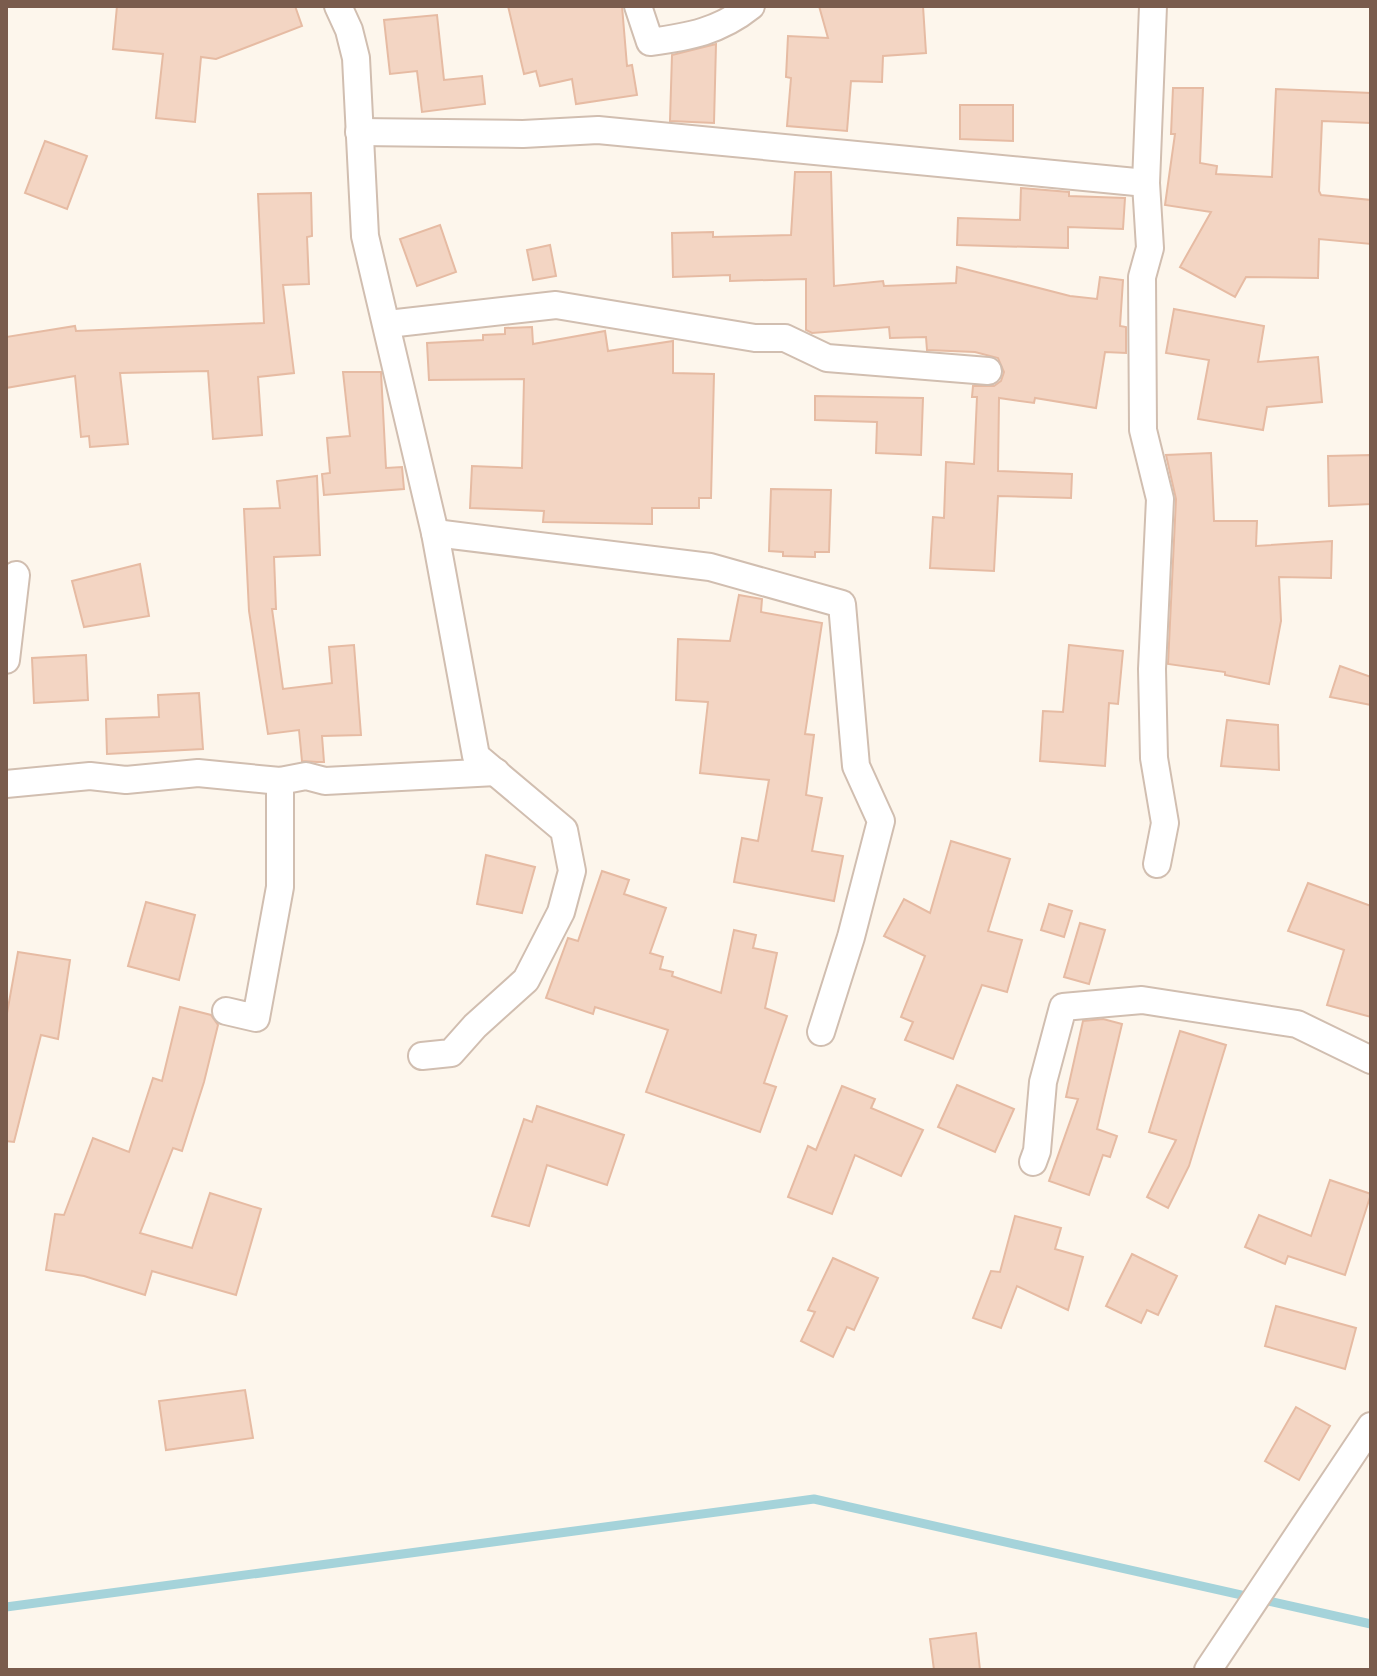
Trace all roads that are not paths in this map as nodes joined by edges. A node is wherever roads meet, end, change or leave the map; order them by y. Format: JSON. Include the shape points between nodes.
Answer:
{"nodes":[{"id":1,"x":338,"y":6,"type":"edge"},
{"id":2,"x":638,"y":6,"type":"edge"},
{"id":3,"x":751,"y":6,"type":"edge"},
{"id":4,"x":1153,"y":6,"type":"edge"},
{"id":5,"x":359,"y":132,"type":"junction"},
{"id":6,"x":1146,"y":183,"type":"junction"},
{"id":7,"x":388,"y":324,"type":"junction"},
{"id":8,"x":988,"y":371,"type":"dead end"},
{"id":9,"x":435,"y":533,"type":"junction"},
{"id":10,"x":16,"y":575,"type":"dead end"},
{"id":11,"x":6,"y":660,"type":"edge"},
{"id":12,"x":496,"y":772,"type":"junction"},
{"id":13,"x":280,"y":781,"type":"junction"},
{"id":14,"x":6,"y":784,"type":"edge"},
{"id":15,"x":1157,"y":864,"type":"dead end"},
{"id":16,"x":226,"y":1011,"type":"dead end"},
{"id":17,"x":821,"y":1032,"type":"dead end"},
{"id":18,"x":422,"y":1056,"type":"dead end"},
{"id":19,"x":1371,"y":1060,"type":"edge"},
{"id":20,"x":1033,"y":1162,"type":"dead end"},
{"id":21,"x":1371,"y":1426,"type":"edge"},
{"id":22,"x":1208,"y":1670,"type":"edge"}],
"edges":[{"from":1,"to":5,"type":"street","via":[[356,58]]},
{"from":2,"to":3,"type":"street","via":[[650,42],[691,37],[729,24]]},
{"from":4,"to":6,"type":"street"},
{"from":5,"to":6,"type":"street","via":[[598,130]]},
{"from":5,"to":7,"type":"street","via":[[365,236]]},
{"from":6,"to":15,"type":"street","via":[[1150,248],[1142,277],[1143,430],[1160,499],[1153,728],[1165,823]]},
{"from":7,"to":8,"type":"street","via":[[556,305],[755,338],[785,338],[827,358]]},
{"from":7,"to":9,"type":"street"},
{"from":9,"to":12,"type":"street","via":[[476,756]]},
{"from":9,"to":17,"type":"street","via":[[710,567],[842,604],[856,766],[881,821]]},
{"from":10,"to":11,"type":"street"},
{"from":12,"to":13,"type":"street"},
{"from":12,"to":18,"type":"street","via":[[564,830],[572,871],[561,912],[526,980],[451,1053]]},
{"from":13,"to":14,"type":"street","via":[[198,773]]},
{"from":13,"to":16,"type":"street","via":[[280,887],[256,1018]]},
{"from":19,"to":20,"type":"street","via":[[1297,1024],[1142,1000],[1063,1007],[1043,1082]]},
{"from":21,"to":22,"type":"street"}]}
